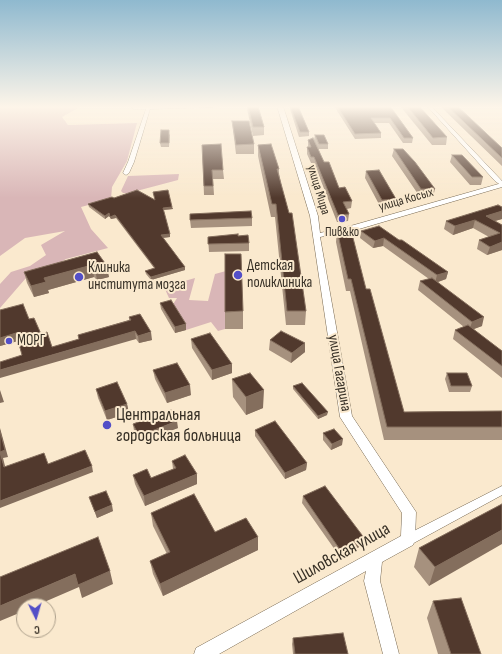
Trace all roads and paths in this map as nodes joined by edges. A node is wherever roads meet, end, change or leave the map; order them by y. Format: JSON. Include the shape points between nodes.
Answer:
{"nodes":[{"id":1,"x":139,"y":137,"type":"edge"},
{"id":2,"x":289,"y":137,"type":"edge"},
{"id":3,"x":457,"y":137,"type":"edge"},
{"id":4,"x":126,"y":173,"type":"dead end"},
{"id":5,"x":502,"y":185,"type":"edge"},
{"id":6,"x":316,"y":236,"type":"junction"},
{"id":7,"x":502,"y":490,"type":"edge"},
{"id":8,"x":408,"y":540,"type":"junction"},
{"id":9,"x":375,"y":559,"type":"junction"},
{"id":10,"x":202,"y":654,"type":"edge"},
{"id":11,"x":391,"y":654,"type":"edge"}],
"edges":[{"from":1,"to":4,"type":"street"},
{"from":2,"to":6,"type":"street","name":"улица Мира","via":[[314,216]]},
{"from":3,"to":5,"type":"street"},
{"from":5,"to":6,"type":"street","name":"улица Косых"},
{"from":6,"to":8,"type":"street","name":"улица Гагарина","via":[[346,418],[408,512]]},
{"from":7,"to":8,"type":"street","name":"Шиловская улица"},
{"from":8,"to":9,"type":"street","name":"Шиловская улица"},
{"from":9,"to":10,"type":"street","name":"Шиловская улица"},
{"from":9,"to":11,"type":"street","via":[[372,581]]}]}
